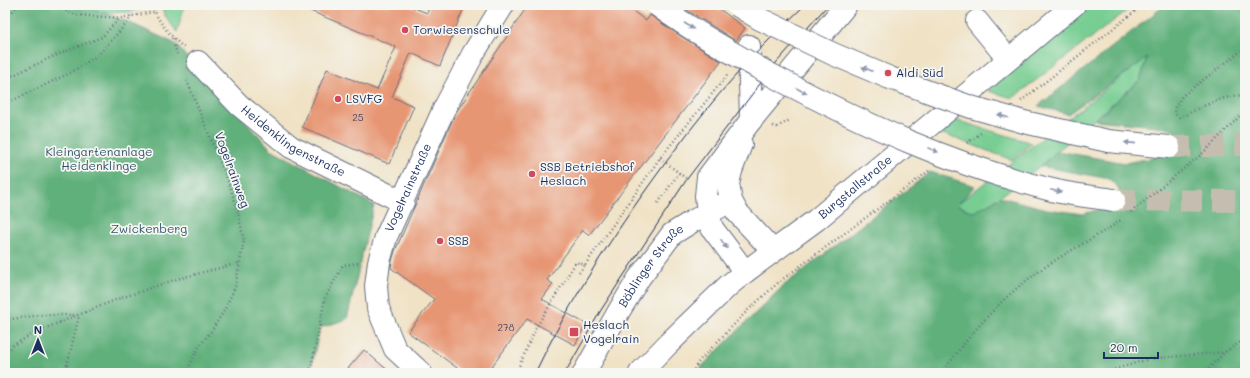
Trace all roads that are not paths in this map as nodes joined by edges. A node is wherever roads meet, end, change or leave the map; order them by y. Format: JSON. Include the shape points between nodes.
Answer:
{"nodes":[{"id":1,"x":503,"y":5,"type":"edge"},
{"id":2,"x":657,"y":5,"type":"edge"},
{"id":3,"x":737,"y":5,"type":"edge"},
{"id":4,"x":846,"y":5,"type":"edge"},
{"id":5,"x":1074,"y":5,"type":"edge"},
{"id":6,"x":977,"y":21,"type":"dead end"},
{"id":7,"x":749,"y":46,"type":"dead end"},
{"id":8,"x":1008,"y":59,"type":"junction"},
{"id":9,"x":188,"y":67,"type":"road end"},
{"id":10,"x":749,"y":123,"type":"junction"},
{"id":11,"x":1169,"y":147,"type":"tunnel mouth"},
{"id":12,"x":731,"y":201,"type":"junction"},
{"id":13,"x":403,"y":202,"type":"junction"},
{"id":14,"x":1122,"y":211,"type":"tunnel mouth"},
{"id":15,"x":708,"y":213,"type":"junction"},
{"id":16,"x":773,"y":251,"type":"junction"},
{"id":17,"x":744,"y":272,"type":"junction"},
{"id":18,"x":421,"y":373,"type":"edge"},
{"id":19,"x":584,"y":373,"type":"edge"},
{"id":20,"x":640,"y":373,"type":"edge"}],
"edges":[{"from":1,"to":13,"type":"main road","name":"Vogelrainstraße","via":[[444,109]]},
{"from":2,"to":14,"type":"main road","one_way":true,"bridge":true,"via":[[733,54],[817,99],[890,133],[963,163]]},
{"from":11,"to":3,"type":"main road","one_way":true,"bridge":true,"via":[[1108,141],[971,107],[833,54],[760,19]]},
{"from":4,"to":10,"type":"main road"},
{"from":5,"to":8,"type":"main road","name":"Burgstallstraße"},
{"from":6,"to":8,"type":"main road"},
{"from":7,"to":10,"type":"main road"},
{"from":8,"to":16,"type":"main road","name":"Burgstallstraße","via":[[816,220]]},
{"from":9,"to":13,"type":"main road","name":"Heidenklingenstraße","via":[[291,147]]},
{"from":10,"to":12,"type":"main road","via":[[728,184]]},
{"from":10,"to":15,"type":"main road","via":[[708,177]]},
{"from":12,"to":15,"type":"main road","name":"Böblinger Straße"},
{"from":12,"to":16,"type":"main road","via":[[737,212]]},
{"from":13,"to":18,"type":"main road","name":"Vogelrainstraße","via":[[386,237],[379,262],[376,286],[378,308],[395,349]]},
{"from":15,"to":17,"type":"main road","one_way":true,"via":[[712,228]]},
{"from":15,"to":19,"type":"main road","name":"Böblinger Straße","via":[[672,234],[639,278]]},
{"from":16,"to":17,"type":"main road","name":"Burgstallstraße"},
{"from":17,"to":20,"type":"main road","name":"Burgstallstraße"}]}
